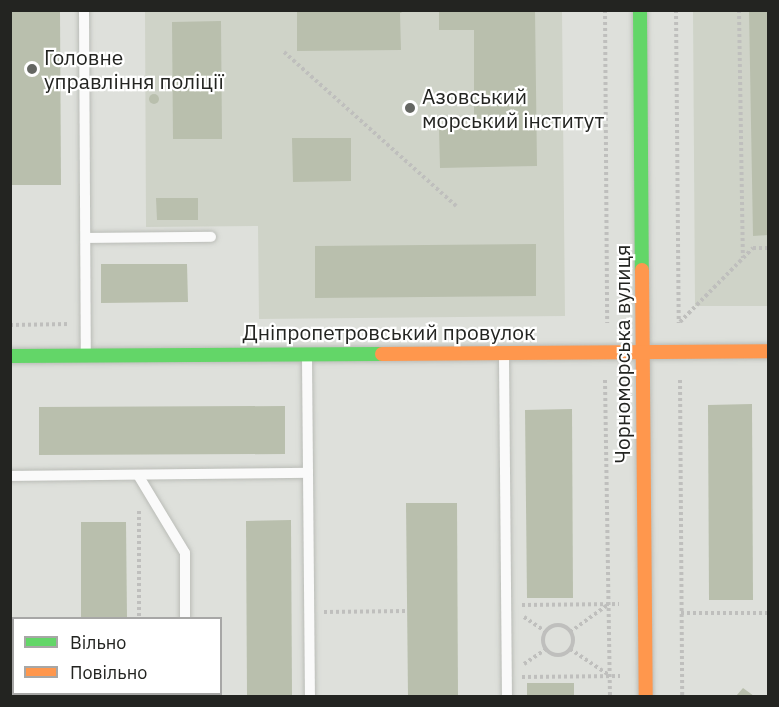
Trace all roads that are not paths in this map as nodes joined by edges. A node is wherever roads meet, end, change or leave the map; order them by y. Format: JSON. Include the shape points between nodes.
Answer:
{"nodes":[{"id":1,"x":84,"y":10,"type":"edge"},
{"id":2,"x":640,"y":10,"type":"edge"},
{"id":3,"x":211,"y":237,"type":"dead end"},
{"id":4,"x":86,"y":238,"type":"junction"},
{"id":5,"x":768,"y":351,"type":"edge"},
{"id":6,"x":643,"y":352,"type":"junction"},
{"id":7,"x":504,"y":353,"type":"junction"},
{"id":8,"x":307,"y":354,"type":"junction"},
{"id":9,"x":10,"y":356,"type":"edge"},
{"id":10,"x":87,"y":356,"type":"junction"},
{"id":11,"x":308,"y":473,"type":"junction"},
{"id":12,"x":138,"y":475,"type":"junction"},
{"id":13,"x":10,"y":476,"type":"edge"},
{"id":14,"x":185,"y":617,"type":"edge"},
{"id":15,"x":310,"y":696,"type":"edge"},
{"id":16,"x":507,"y":696,"type":"edge"},
{"id":17,"x":646,"y":696,"type":"edge"}],
"edges":[{"from":1,"to":4,"type":"lane"},
{"from":2,"to":6,"type":"main road","name":"Чорноморська вулиця"},
{"from":3,"to":4,"type":"lane"},
{"from":4,"to":10,"type":"lane"},
{"from":5,"to":6,"type":"main road","name":"Дніпропетровський провулок"},
{"from":6,"to":7,"type":"main road","name":"Дніпропетровський провулок"},
{"from":6,"to":17,"type":"main road","name":"Чорноморська вулиця"},
{"from":7,"to":8,"type":"main road","name":"Дніпропетровський провулок"},
{"from":7,"to":16,"type":"lane"},
{"from":8,"to":10,"type":"main road","name":"Дніпропетровський провулок"},
{"from":8,"to":11,"type":"lane"},
{"from":9,"to":10,"type":"main road","name":"Дніпропетровський провулок"},
{"from":11,"to":12,"type":"lane"},
{"from":11,"to":15,"type":"lane"},
{"from":12,"to":13,"type":"lane"},
{"from":12,"to":14,"type":"lane","via":[[185,553]]}]}
